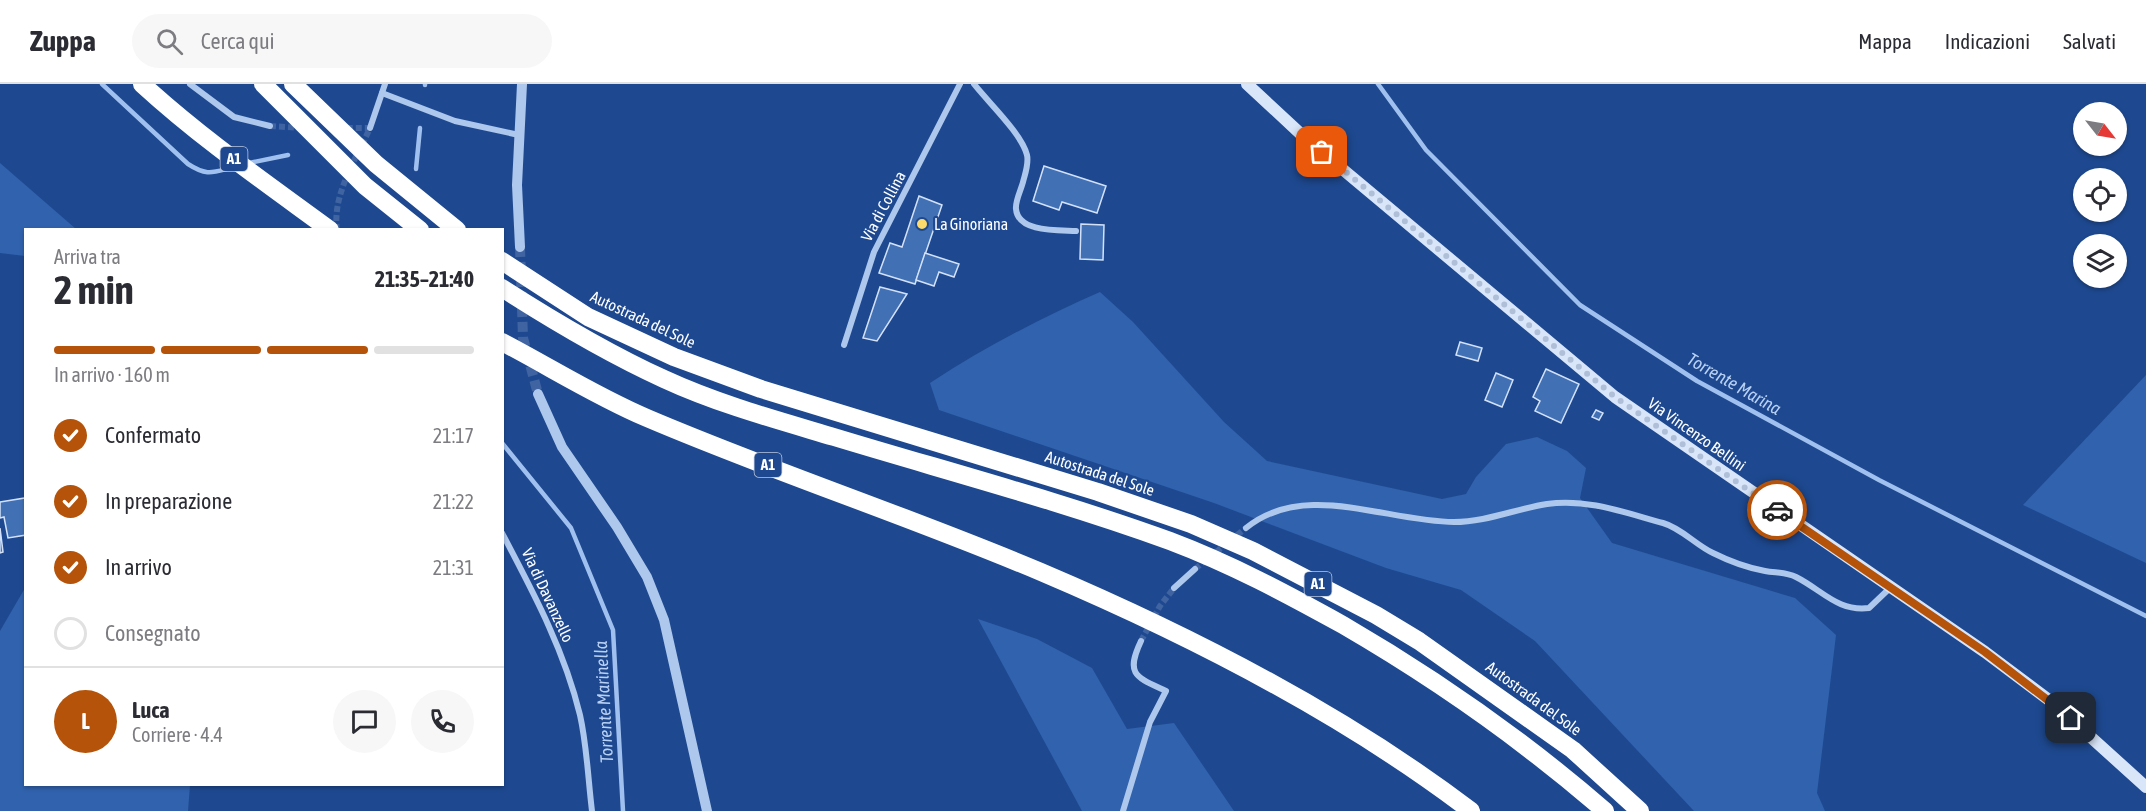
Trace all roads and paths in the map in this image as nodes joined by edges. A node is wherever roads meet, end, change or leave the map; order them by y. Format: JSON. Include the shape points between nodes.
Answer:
{"nodes":[{"id":1,"x":142,"y":84,"type":"edge"},
{"id":2,"x":190,"y":84,"type":"edge"},
{"id":3,"x":263,"y":84,"type":"edge"},
{"id":4,"x":293,"y":84,"type":"edge"},
{"id":5,"x":385,"y":84,"type":"edge"},
{"id":6,"x":522,"y":84,"type":"edge"},
{"id":7,"x":960,"y":84,"type":"edge"},
{"id":8,"x":974,"y":84,"type":"edge"},
{"id":9,"x":1247,"y":84,"type":"edge"},
{"id":10,"x":382,"y":93,"type":"junction"},
{"id":11,"x":270,"y":126,"type":"tunnel mouth"},
{"id":12,"x":370,"y":128,"type":"dead end"},
{"id":13,"x":519,"y":135,"type":"junction"},
{"id":14,"x":327,"y":228,"type":"edge"},
{"id":15,"x":418,"y":228,"type":"edge"},
{"id":16,"x":455,"y":228,"type":"edge"},
{"id":17,"x":1076,"y":231,"type":"dead end"},
{"id":18,"x":520,"y":247,"type":"tunnel mouth"},
{"id":19,"x":504,"y":262,"type":"edge"},
{"id":20,"x":504,"y":289,"type":"edge"},
{"id":21,"x":504,"y":343,"type":"edge"},
{"id":22,"x":844,"y":345,"type":"dead end"},
{"id":23,"x":538,"y":394,"type":"tunnel mouth"},
{"id":24,"x":1246,"y":528,"type":"tunnel mouth"},
{"id":25,"x":504,"y":537,"type":"edge"},
{"id":26,"x":1195,"y":569,"type":"tunnel mouth"},
{"id":27,"x":1891,"y":587,"type":"junction"},
{"id":28,"x":1174,"y":588,"type":"tunnel mouth"},
{"id":29,"x":1141,"y":641,"type":"tunnel mouth"},
{"id":30,"x":2146,"y":787,"type":"edge"},
{"id":31,"x":592,"y":811,"type":"edge"},
{"id":32,"x":707,"y":811,"type":"edge"},
{"id":33,"x":1123,"y":811,"type":"edge"},
{"id":34,"x":1471,"y":811,"type":"edge"},
{"id":35,"x":1605,"y":811,"type":"edge"},
{"id":36,"x":1640,"y":811,"type":"edge"}],
"edges":[{"from":1,"to":14,"type":"highway","number":"A1","via":[[237,162]]},
{"from":2,"to":11,"type":"street","via":[[234,117]]},
{"from":3,"to":15,"type":"highway","via":[[365,186]]},
{"from":4,"to":16,"type":"highway","via":[[376,164]]},
{"from":5,"to":10,"type":"street"},
{"from":6,"to":13,"type":"street"},
{"from":7,"to":22,"type":"street","name":"Via di Collina","via":[[874,252]]},
{"from":8,"to":17,"type":"street","via":[[1022,144],[1027,156],[1015,208],[1018,217],[1046,230]]},
{"from":9,"to":27,"type":"main road","name":"Via Vincenzo Bellini","via":[[1304,137],[1615,397]]},
{"from":10,"to":12,"type":"street"},
{"from":10,"to":13,"type":"street","via":[[455,121]]},
{"from":13,"to":18,"type":"street"},
{"from":19,"to":36,"type":"highway","name":"Autostrada del Sole","number":"A1","via":[[588,317],[674,357],[761,389],[1191,524],[1253,551],[1419,641],[1573,750]]},
{"from":20,"to":35,"type":"highway","number":"A1","via":[[579,337],[666,380],[752,412],[1088,512],[1242,571],[1408,663],[1491,718]]},
{"from":21,"to":34,"type":"highway","number":"A1","via":[[644,417],[1041,572],[1264,680],[1427,778]]},
{"from":23,"to":32,"type":"street","via":[[562,447],[647,577],[664,620]]},
{"from":24,"to":27,"type":"street","via":[[1265,515],[1300,506],[1454,522],[1484,520],[1550,504],[1596,505],[1665,523],[1732,561],[1796,577],[1846,608],[1869,608]]},
{"from":25,"to":31,"type":"street","name":"Via di Davanzello","via":[[547,617],[565,665],[580,716]]},
{"from":26,"to":28,"type":"street"},
{"from":27,"to":30,"type":"main road","name":"Via Vincenzo Bellini","via":[[2053,703]]},
{"from":29,"to":33,"type":"street","via":[[1132,662],[1133,672],[1166,691],[1150,722]]}]}
